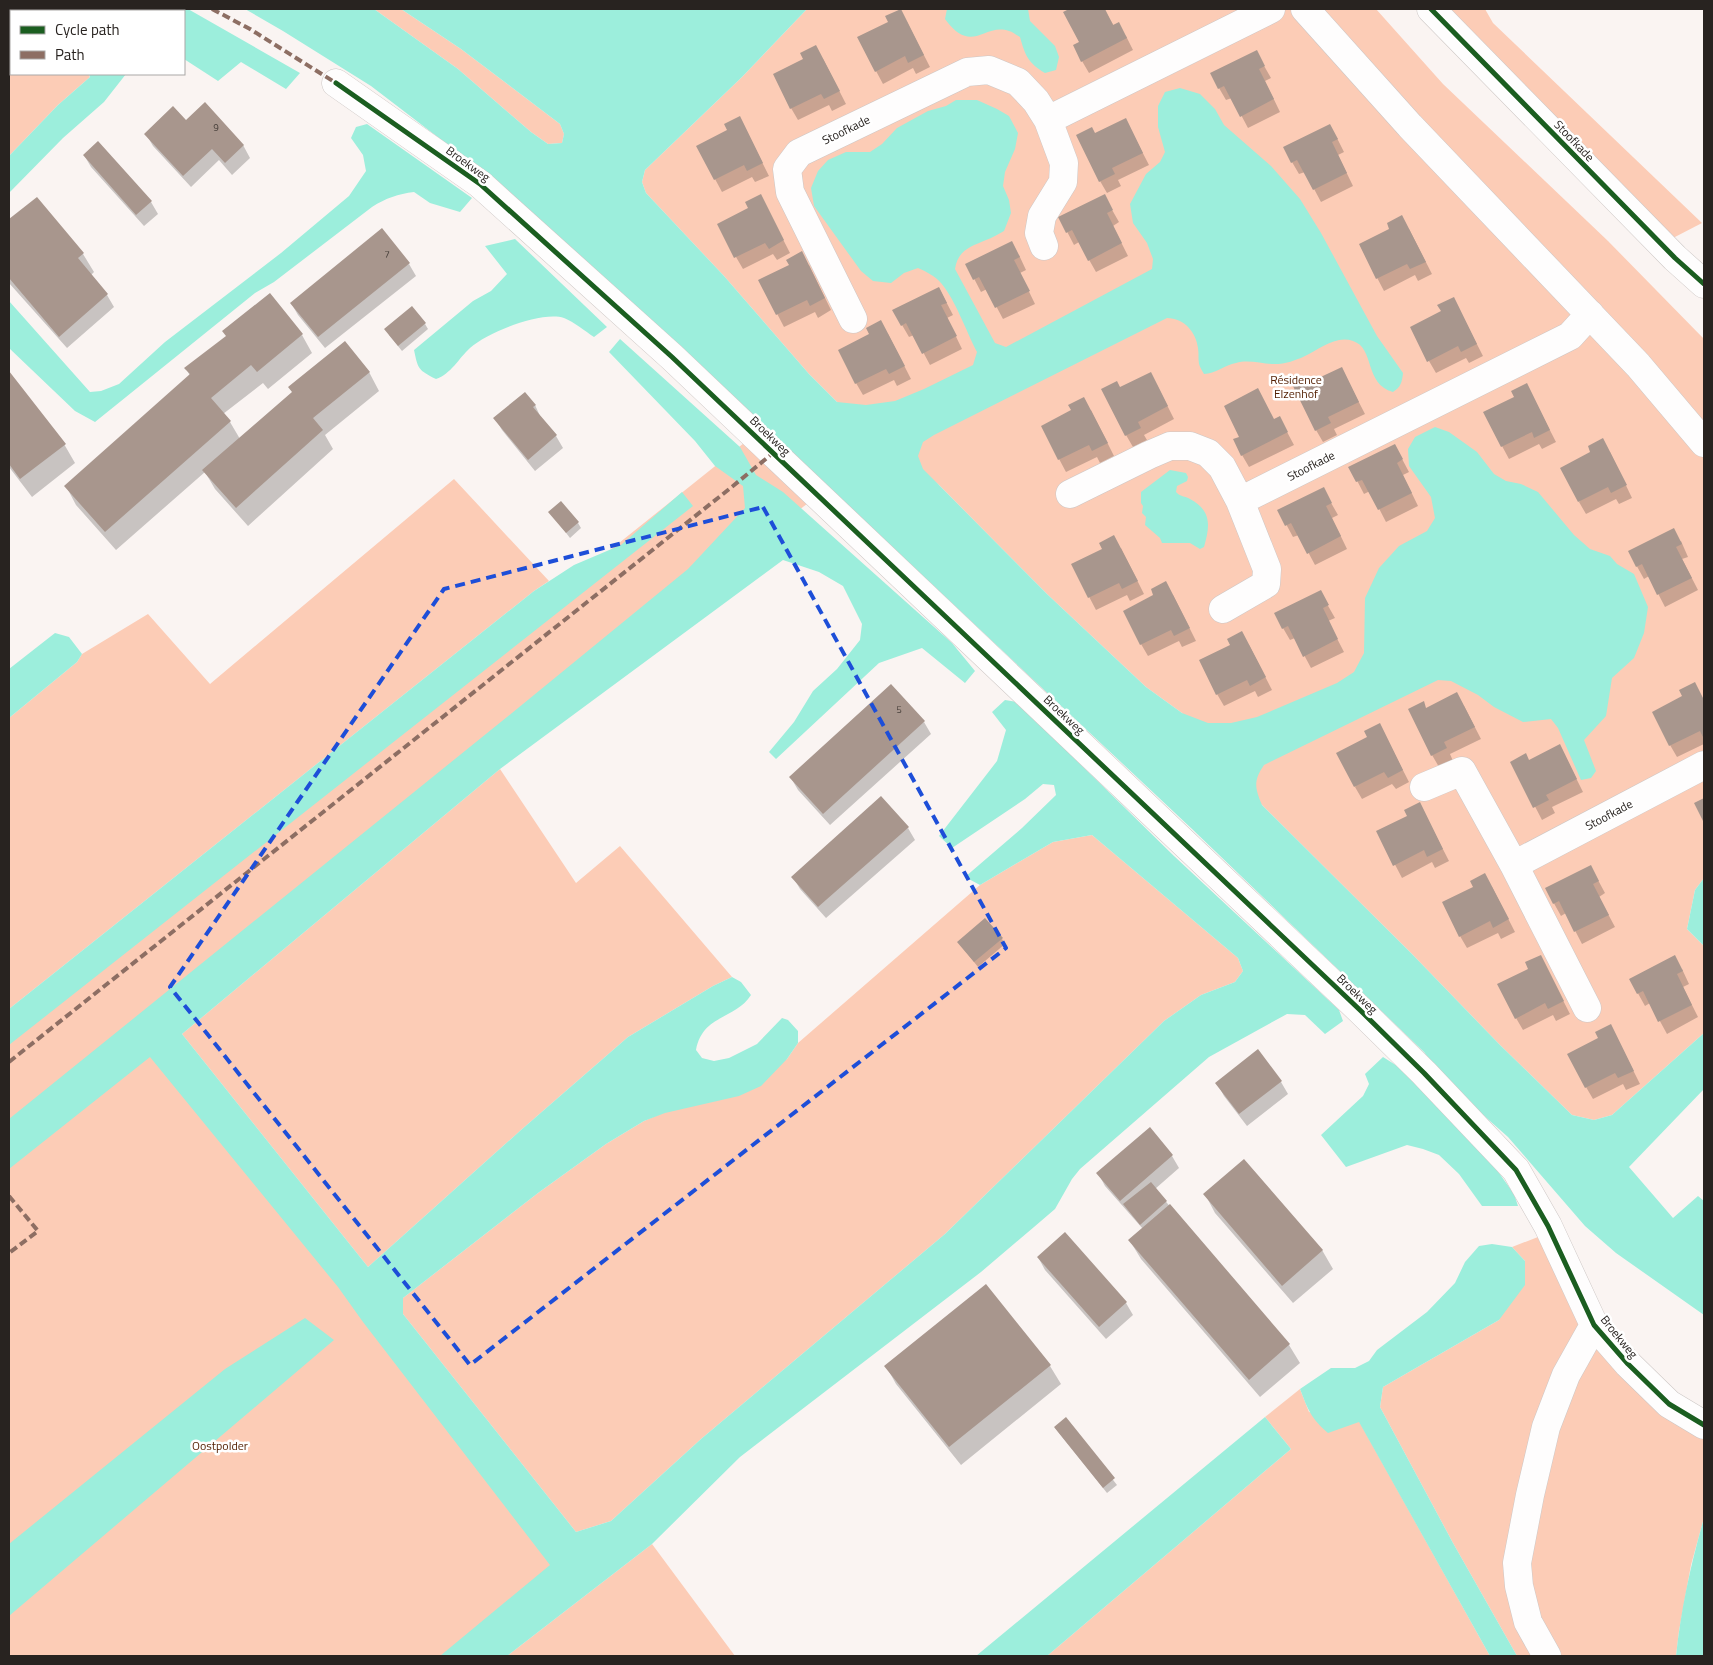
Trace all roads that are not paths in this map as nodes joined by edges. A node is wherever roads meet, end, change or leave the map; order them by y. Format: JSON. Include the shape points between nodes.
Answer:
{"nodes":[{"id":1,"x":1272,"y":9,"type":"edge"},
{"id":2,"x":1305,"y":9,"type":"edge"},
{"id":3,"x":1431,"y":9,"type":"edge"},
{"id":4,"x":336,"y":82,"type":"dead end"},
{"id":5,"x":1048,"y":120,"type":"junction"},
{"id":6,"x":1044,"y":246,"type":"dead end"},
{"id":7,"x":1704,"y":284,"type":"edge"},
{"id":8,"x":1590,"y":314,"type":"junction"},
{"id":9,"x":853,"y":319,"type":"dead end"},
{"id":10,"x":1704,"y":443,"type":"edge"},
{"id":11,"x":1070,"y":494,"type":"dead end"},
{"id":12,"x":1240,"y":501,"type":"junction"},
{"id":13,"x":1223,"y":609,"type":"dead end"},
{"id":14,"x":1704,"y":765,"type":"edge"},
{"id":15,"x":1424,"y":787,"type":"dead end"},
{"id":16,"x":1514,"y":866,"type":"junction"},
{"id":17,"x":1587,"y":1008,"type":"dead end"},
{"id":18,"x":1594,"y":1324,"type":"junction"},
{"id":19,"x":1704,"y":1426,"type":"edge"},
{"id":20,"x":1547,"y":1656,"type":"edge"}],
"edges":[{"from":1,"to":5,"type":"street"},
{"from":2,"to":8,"type":"street","via":[[1410,126]]},
{"from":3,"to":7,"type":"street","name":"Stoofkade","via":[[1674,258]]},
{"from":4,"to":18,"type":"street","name":"Broekweg","via":[[480,184],[672,357],[1361,1011],[1516,1170],[1548,1226]]},
{"from":5,"to":6,"type":"street","name":"Stoofkade","via":[[1064,163],[1063,182],[1042,216],[1039,233]]},
{"from":5,"to":9,"type":"street","name":"Stoofkade","via":[[1018,82],[990,70],[966,72],[799,153],[788,169],[790,192]]},
{"from":8,"to":10,"type":"street"},
{"from":8,"to":12,"type":"street","name":"Stoofkade","via":[[1570,336]]},
{"from":11,"to":12,"type":"street","via":[[1149,454],[1170,446],[1190,446],[1208,453],[1222,467]]},
{"from":12,"to":13,"type":"street","via":[[1267,570],[1266,584]]},
{"from":14,"to":16,"type":"street","name":"Stoofkade"},
{"from":15,"to":16,"type":"street","via":[[1462,772]]},
{"from":16,"to":17,"type":"street"},
{"from":18,"to":19,"type":"street","name":"Broekweg","via":[[1628,1364],[1669,1404]]},
{"from":18,"to":20,"type":"street","name":"Broekweg","via":[[1566,1375],[1546,1427],[1517,1563],[1528,1622]]}]}
